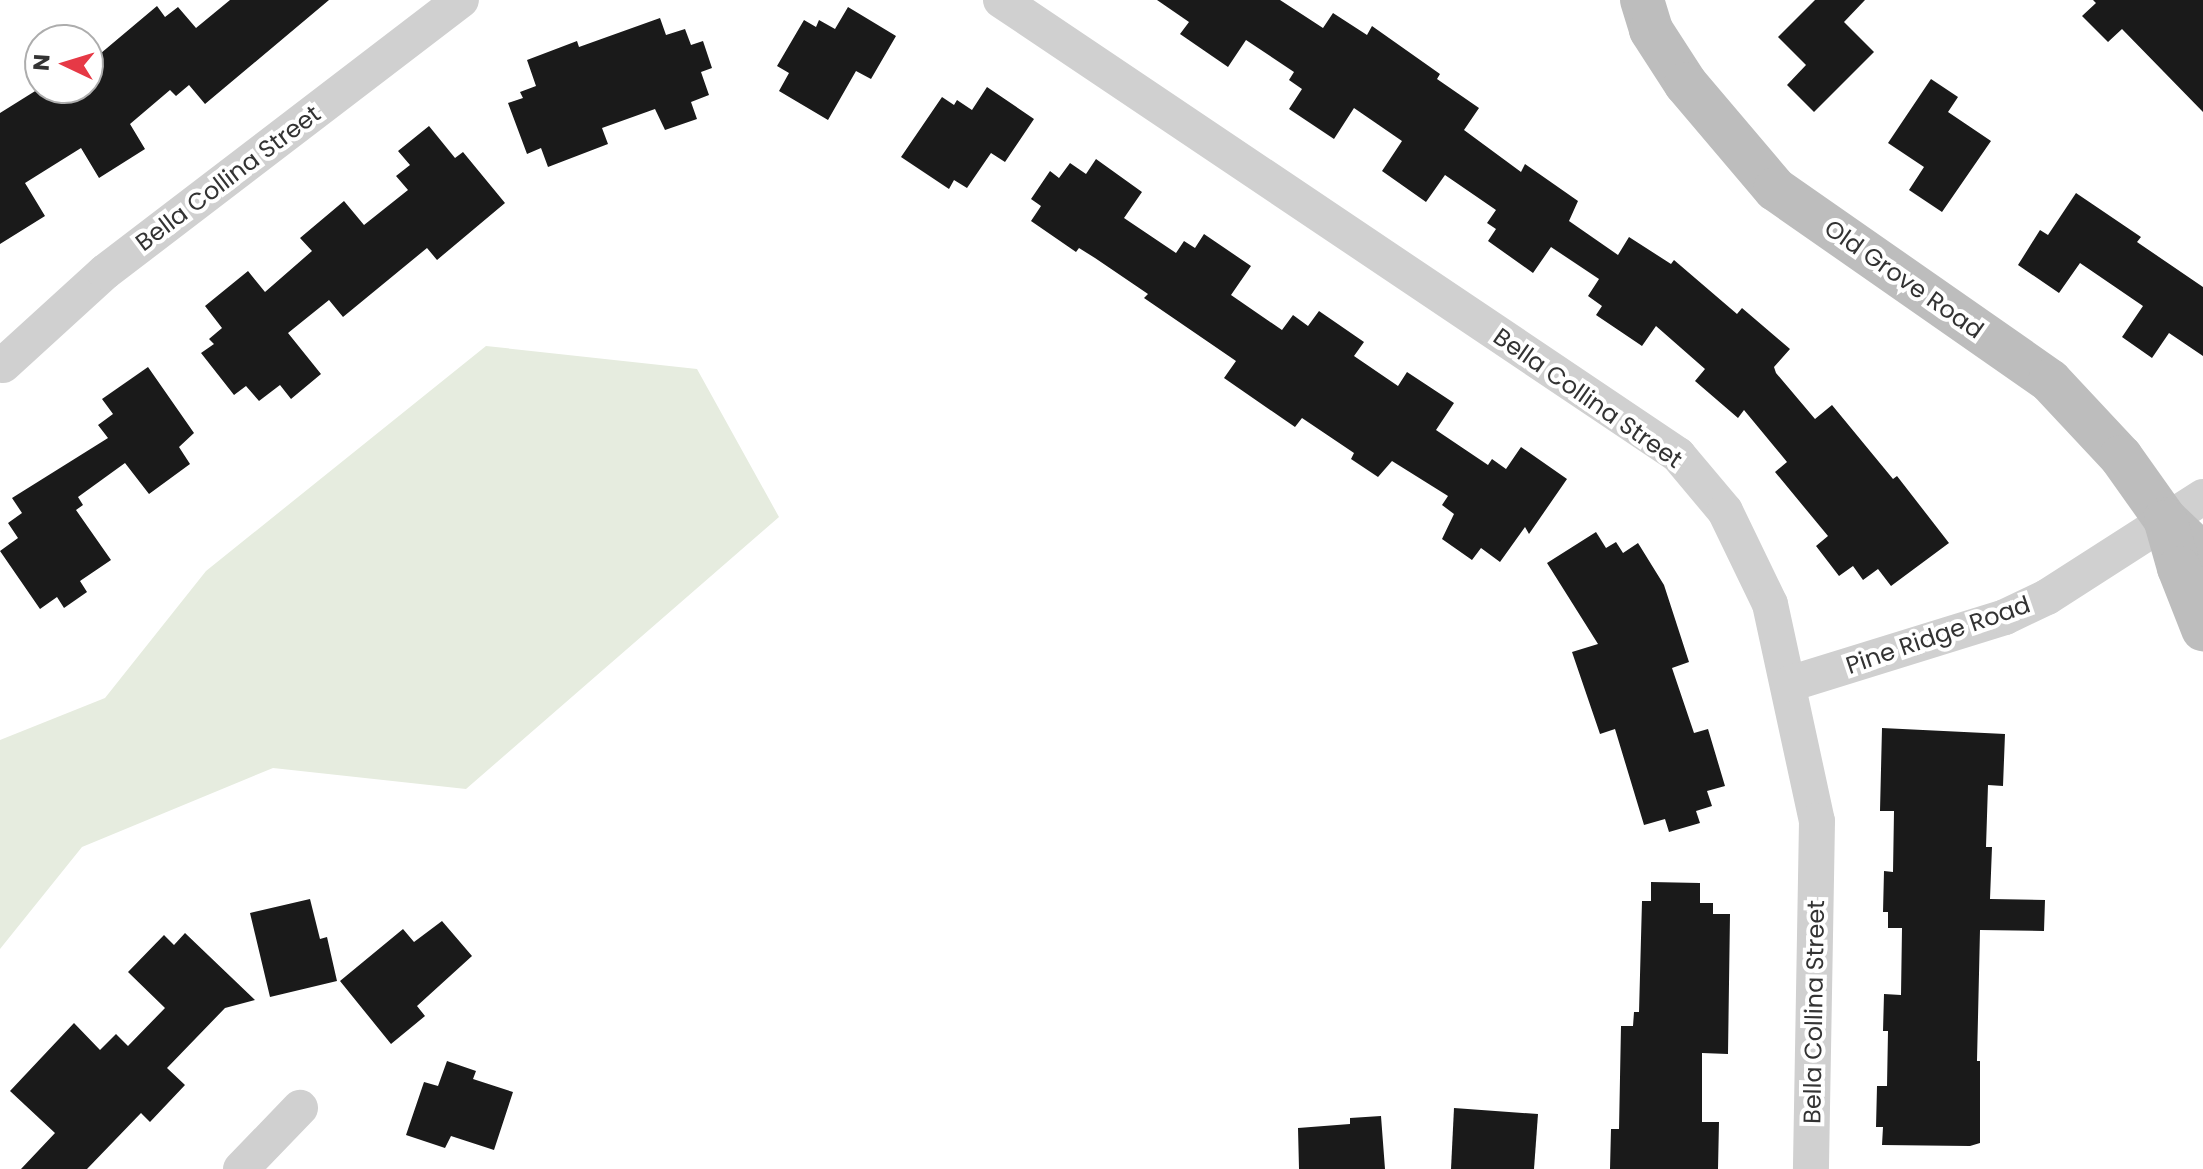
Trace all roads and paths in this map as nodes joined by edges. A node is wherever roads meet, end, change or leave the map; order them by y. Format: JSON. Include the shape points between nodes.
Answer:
{"nodes":[{"id":1,"x":461,"y":0,"type":"edge"},
{"id":2,"x":1001,"y":0,"type":"edge"},
{"id":3,"x":1647,"y":15,"type":"edge"},
{"id":4,"x":3,"y":365,"type":"dead end"},
{"id":5,"x":2203,"y":497,"type":"edge"},
{"id":6,"x":2165,"y":519,"type":"junction"},
{"id":7,"x":2203,"y":555,"type":"edge"},
{"id":8,"x":2203,"y":629,"type":"edge"},
{"id":9,"x":1789,"y":684,"type":"junction"},
{"id":10,"x":300,"y":1108,"type":"dead end"},
{"id":11,"x":241,"y":1169,"type":"edge"},
{"id":12,"x":1811,"y":1169,"type":"edge"}],
"edges":[{"from":1,"to":4,"type":"street","name":"Bella Collina Street","via":[[105,272]]},
{"from":2,"to":9,"type":"street","name":"Bella Collina Street","via":[[1678,455],[1732,524],[1770,604]]},
{"from":3,"to":6,"type":"street","name":"Old Grove Road","via":[[1686,84],[1775,189],[2050,381],[2121,457]]},
{"from":5,"to":6,"type":"street","name":"Pine Ridge Road"},
{"from":6,"to":7,"type":"street","name":"Old Grove Road"},
{"from":6,"to":8,"type":"street","name":"Old Grove Road"},
{"from":6,"to":9,"type":"street","name":"Pine Ridge Road","via":[[2047,597],[2005,617]]},
{"from":9,"to":12,"type":"street","name":"Bella Collina Street","via":[[1817,821]]},
{"from":10,"to":11,"type":"street"}]}
